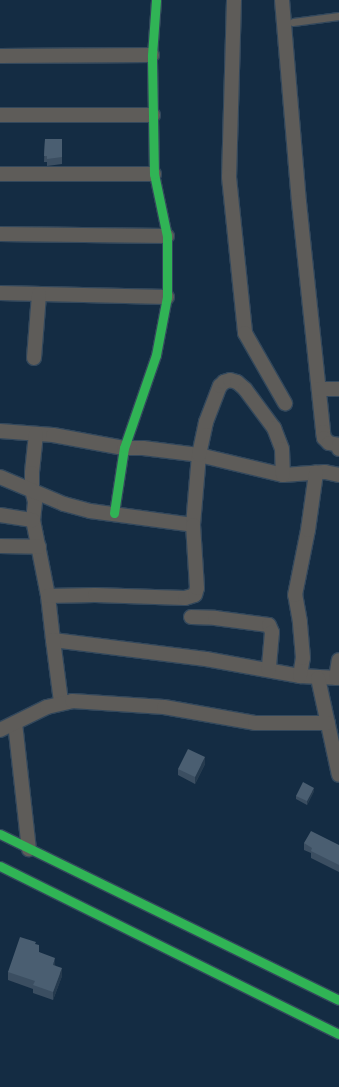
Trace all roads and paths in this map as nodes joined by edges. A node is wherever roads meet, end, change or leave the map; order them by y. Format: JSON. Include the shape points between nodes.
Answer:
{"nodes":[{"id":1,"x":156,"y":0,"type":"edge"},
{"id":2,"x":234,"y":0,"type":"edge"},
{"id":3,"x":282,"y":0,"type":"edge"},
{"id":4,"x":339,"y":16,"type":"edge"},
{"id":5,"x":294,"y":22,"type":"dead end"},
{"id":6,"x":152,"y":55,"type":"junction"},
{"id":7,"x":0,"y":56,"type":"edge"},
{"id":8,"x":0,"y":115,"type":"edge"},
{"id":9,"x":153,"y":115,"type":"junction"},
{"id":10,"x":0,"y":174,"type":"edge"},
{"id":11,"x":154,"y":174,"type":"junction"},
{"id":12,"x":0,"y":234,"type":"edge"},
{"id":13,"x":167,"y":236,"type":"junction"},
{"id":14,"x":0,"y":294,"type":"edge"},
{"id":15,"x":39,"y":294,"type":"junction"},
{"id":16,"x":167,"y":297,"type":"junction"},
{"id":17,"x":34,"y":358,"type":"dead end"},
{"id":18,"x":339,"y":389,"type":"edge"},
{"id":19,"x":319,"y":390,"type":"junction"},
{"id":20,"x":285,"y":402,"type":"dead end"},
{"id":21,"x":0,"y":431,"type":"edge"},
{"id":22,"x":36,"y":434,"type":"junction"},
{"id":23,"x":339,"y":445,"type":"edge"},
{"id":24,"x":124,"y":448,"type":"junction"},
{"id":25,"x":339,"y":449,"type":"edge"},
{"id":26,"x":199,"y":455,"type":"junction"},
{"id":27,"x":316,"y":473,"type":"junction"},
{"id":28,"x":283,"y":475,"type":"junction"},
{"id":29,"x":339,"y":475,"type":"edge"},
{"id":30,"x":0,"y":477,"type":"edge"},
{"id":31,"x":32,"y":490,"type":"junction"},
{"id":32,"x":114,"y":514,"type":"junction"},
{"id":33,"x":0,"y":515,"type":"edge"},
{"id":34,"x":33,"y":520,"type":"junction"},
{"id":35,"x":193,"y":525,"type":"junction"},
{"id":36,"x":0,"y":546,"type":"edge"},
{"id":37,"x":39,"y":547,"type":"junction"},
{"id":38,"x":48,"y":596,"type":"junction"},
{"id":39,"x":191,"y":617,"type":"dead end"},
{"id":40,"x":54,"y":640,"type":"junction"},
{"id":41,"x":339,"y":660,"type":"edge"},
{"id":42,"x":269,"y":670,"type":"junction"},
{"id":43,"x":300,"y":676,"type":"junction"},
{"id":44,"x":318,"y":678,"type":"junction"},
{"id":45,"x":338,"y":678,"type":"edge"},
{"id":46,"x":61,"y":702,"type":"junction"},
{"id":47,"x":14,"y":723,"type":"junction"},
{"id":48,"x":328,"y":723,"type":"junction"},
{"id":49,"x":0,"y":730,"type":"edge"},
{"id":50,"x":337,"y":753,"type":"edge"},
{"id":51,"x":339,"y":775,"type":"edge"},
{"id":52,"x":0,"y":834,"type":"edge"},
{"id":53,"x":29,"y":848,"type":"junction"},
{"id":54,"x":0,"y":866,"type":"edge"},
{"id":55,"x":339,"y":1000,"type":"edge"},
{"id":56,"x":339,"y":1034,"type":"edge"}],
"edges":[{"from":1,"to":6,"type":"main road"},
{"from":2,"to":20,"type":"street","via":[[229,177],[245,333]]},
{"from":3,"to":19,"type":"street","via":[[299,202]]},
{"from":4,"to":5,"type":"lane"},
{"from":6,"to":7,"type":"street"},
{"from":6,"to":9,"type":"main road"},
{"from":8,"to":9,"type":"street"},
{"from":9,"to":11,"type":"main road"},
{"from":10,"to":11,"type":"street"},
{"from":11,"to":13,"type":"main road"},
{"from":12,"to":13,"type":"street"},
{"from":13,"to":16,"type":"main road"},
{"from":14,"to":15,"type":"street"},
{"from":15,"to":16,"type":"street"},
{"from":15,"to":17,"type":"street"},
{"from":16,"to":24,"type":"main road","via":[[156,355]]},
{"from":18,"to":19,"type":"street"},
{"from":19,"to":23,"type":"street","via":[[324,438],[328,443]]},
{"from":21,"to":22,"type":"street"},
{"from":22,"to":24,"type":"street"},
{"from":22,"to":31,"type":"street"},
{"from":23,"to":25,"type":"street"},
{"from":24,"to":26,"type":"street"},
{"from":24,"to":32,"type":"main road"},
{"from":26,"to":28,"type":"street"},
{"from":26,"to":28,"type":"street","via":[[206,422],[224,382],[230,380],[245,389],[274,428],[282,449]]},
{"from":26,"to":35,"type":"street"},
{"from":27,"to":28,"type":"street"},
{"from":27,"to":29,"type":"street"},
{"from":27,"to":43,"type":"street","via":[[295,595],[300,622]]},
{"from":30,"to":31,"type":"street"},
{"from":31,"to":32,"type":"street","via":[[64,504]]},
{"from":31,"to":34,"type":"street","via":[[35,502]]},
{"from":32,"to":35,"type":"street"},
{"from":33,"to":34,"type":"street"},
{"from":34,"to":37,"type":"street"},
{"from":35,"to":38,"type":"street","via":[[197,588],[195,595],[185,598]]},
{"from":36,"to":37,"type":"street"},
{"from":37,"to":38,"type":"street"},
{"from":38,"to":40,"type":"street"},
{"from":39,"to":42,"type":"street","via":[[269,625],[272,632]]},
{"from":40,"to":42,"type":"street","via":[[146,650]]},
{"from":40,"to":46,"type":"street"},
{"from":41,"to":45,"type":"street"},
{"from":42,"to":43,"type":"street"},
{"from":43,"to":44,"type":"street"},
{"from":44,"to":45,"type":"street"},
{"from":44,"to":48,"type":"street"},
{"from":46,"to":47,"type":"street"},
{"from":46,"to":48,"type":"street","via":[[164,707],[255,723]]},
{"from":47,"to":49,"type":"street"},
{"from":47,"to":53,"type":"street"},
{"from":48,"to":50,"type":"street"},
{"from":50,"to":51,"type":"street"},
{"from":52,"to":53,"type":"main road"},
{"from":53,"to":55,"type":"main road"},
{"from":54,"to":56,"type":"main road"}]}
